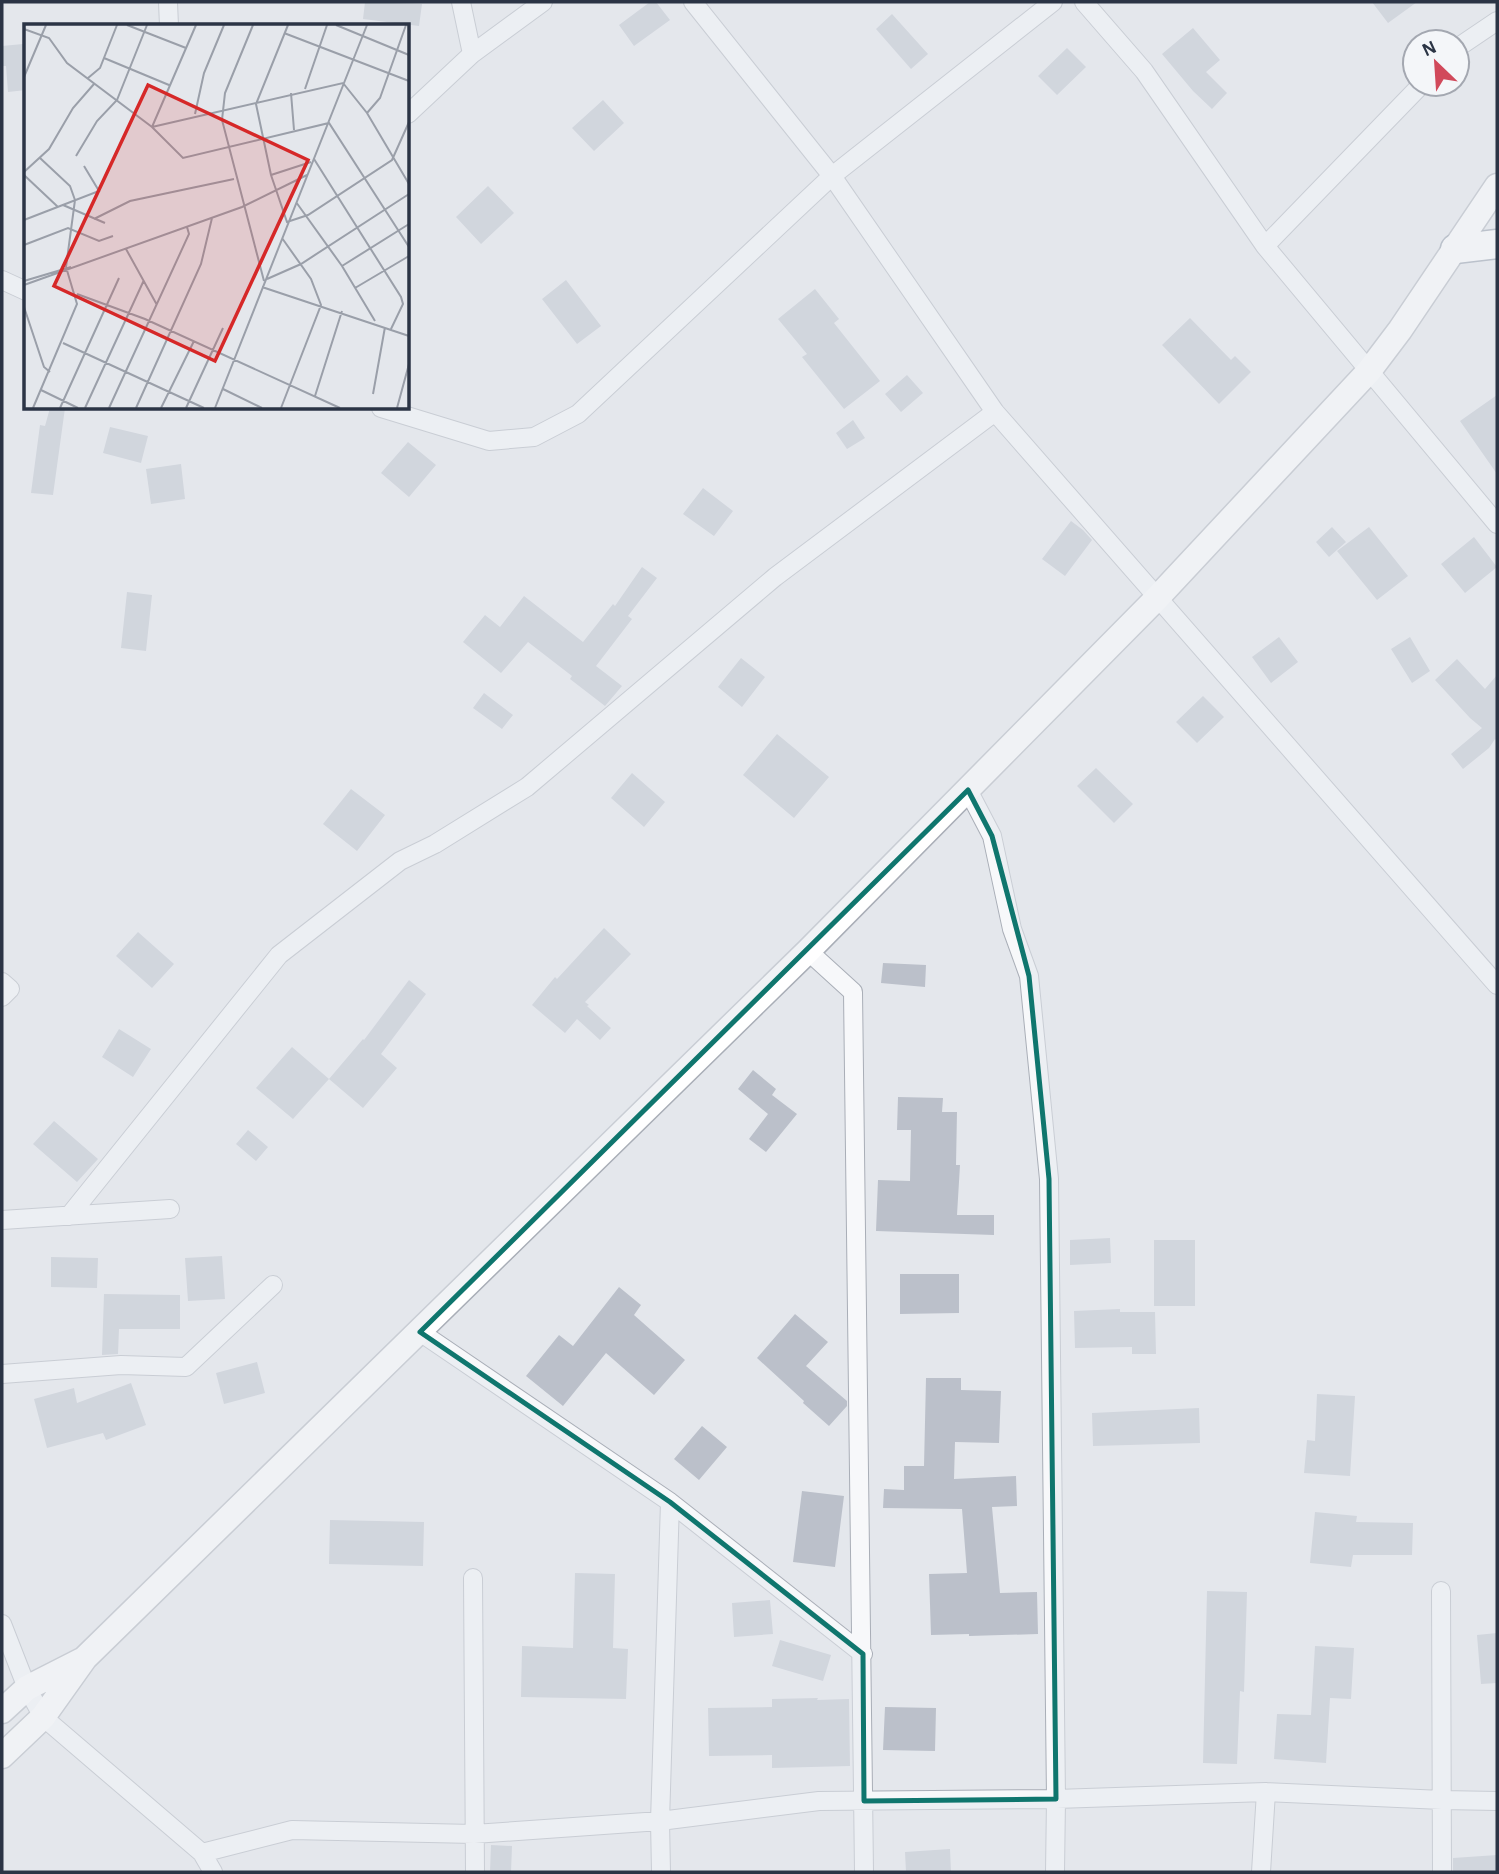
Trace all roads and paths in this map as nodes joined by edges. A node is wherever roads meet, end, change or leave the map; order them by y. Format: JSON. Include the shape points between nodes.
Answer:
{"nodes":[{"id":1,"x":168,"y":2,"type":"edge"},
{"id":2,"x":461,"y":2,"type":"edge"},
{"id":3,"x":544,"y":2,"type":"edge"},
{"id":4,"x":693,"y":2,"type":"edge"},
{"id":5,"x":1052,"y":2,"type":"edge"},
{"id":6,"x":1084,"y":2,"type":"edge"},
{"id":7,"x":1497,"y":20,"type":"edge"},
{"id":8,"x":169,"y":24,"type":"edge"},
{"id":9,"x":1471,"y":38,"type":"edge"},
{"id":10,"x":472,"y":54,"type":"junction"},
{"id":11,"x":1408,"y":98,"type":"edge"},
{"id":12,"x":410,"y":112,"type":"edge"},
{"id":13,"x":832,"y":176,"type":"junction"},
{"id":14,"x":1497,"y":186,"type":"edge"},
{"id":15,"x":1497,"y":244,"type":"edge"},
{"id":16,"x":1265,"y":246,"type":"junction"},
{"id":17,"x":1455,"y":248,"type":"junction"},
{"id":18,"x":2,"y":280,"type":"edge"},
{"id":19,"x":24,"y":290,"type":"edge"},
{"id":20,"x":1369,"y":371,"type":"junction"},
{"id":21,"x":388,"y":410,"type":"edge"},
{"id":22,"x":995,"y":412,"type":"junction"},
{"id":23,"x":1497,"y":524,"type":"edge"},
{"id":24,"x":1158,"y":597,"type":"junction"},
{"id":25,"x":968,"y":790,"type":"junction"},
{"id":26,"x":808,"y":951,"type":"junction"},
{"id":27,"x":2,"y":982,"type":"edge"},
{"id":28,"x":1497,"y":985,"type":"edge"},
{"id":29,"x":2,"y":997,"type":"edge"},
{"id":30,"x":170,"y":1209,"type":"dead end"},
{"id":31,"x":69,"y":1216,"type":"junction"},
{"id":32,"x":2,"y":1220,"type":"edge"},
{"id":33,"x":273,"y":1285,"type":"dead end"},
{"id":34,"x":420,"y":1332,"type":"junction"},
{"id":35,"x":2,"y":1374,"type":"edge"},
{"id":36,"x":670,"y":1502,"type":"junction"},
{"id":37,"x":473,"y":1578,"type":"dead end"},
{"id":38,"x":1441,"y":1591,"type":"dead end"},
{"id":39,"x":2,"y":1624,"type":"edge"},
{"id":40,"x":863,"y":1654,"type":"junction"},
{"id":41,"x":85,"y":1658,"type":"junction"},
{"id":42,"x":27,"y":1688,"type":"junction"},
{"id":43,"x":2,"y":1712,"type":"edge"},
{"id":44,"x":43,"y":1717,"type":"junction"},
{"id":45,"x":2,"y":1756,"type":"edge"},
{"id":46,"x":1266,"y":1792,"type":"junction"},
{"id":47,"x":1056,"y":1799,"type":"junction"},
{"id":48,"x":1442,"y":1800,"type":"junction"},
{"id":49,"x":864,"y":1801,"type":"junction"},
{"id":50,"x":1497,"y":1801,"type":"edge"},
{"id":51,"x":660,"y":1821,"type":"junction"},
{"id":52,"x":474,"y":1834,"type":"junction"},
{"id":53,"x":202,"y":1853,"type":"junction"},
{"id":54,"x":212,"y":1872,"type":"edge"},
{"id":55,"x":475,"y":1872,"type":"edge"},
{"id":56,"x":661,"y":1872,"type":"edge"},
{"id":57,"x":864,"y":1872,"type":"edge"},
{"id":58,"x":1055,"y":1872,"type":"edge"},
{"id":59,"x":1261,"y":1872,"type":"edge"},
{"id":60,"x":1442,"y":1872,"type":"edge"}],
"edges":[{"from":1,"to":8,"type":"street"},
{"from":2,"to":10,"type":"street"},
{"from":3,"to":10,"type":"street"},
{"from":4,"to":13,"type":"street"},
{"from":5,"to":13,"type":"street"},
{"from":6,"to":16,"type":"street","via":[[1144,71]]},
{"from":7,"to":9,"type":"street"},
{"from":10,"to":12,"type":"street"},
{"from":11,"to":16,"type":"street"},
{"from":13,"to":21,"type":"street","via":[[578,414],[534,437],[489,441]]},
{"from":13,"to":22,"type":"street"},
{"from":14,"to":17,"type":"main road"},
{"from":15,"to":17,"type":"highway"},
{"from":16,"to":20,"type":"street"},
{"from":17,"to":20,"type":"main road"},
{"from":18,"to":19,"type":"street"},
{"from":20,"to":23,"type":"street"},
{"from":20,"to":24,"type":"main road"},
{"from":22,"to":24,"type":"street"},
{"from":22,"to":31,"type":"street","via":[[775,577],[527,787],[400,861],[279,956]]},
{"from":24,"to":25,"type":"main road"},
{"from":24,"to":28,"type":"street"},
{"from":25,"to":26,"type":"main road"},
{"from":25,"to":47,"type":"street","via":[[992,836],[1012,929],[1030,976],[1049,1179]]},
{"from":26,"to":34,"type":"main road"},
{"from":26,"to":40,"type":"street","via":[[853,992]]},
{"from":27,"to":29,"type":"street","via":[[10,989]]},
{"from":30,"to":31,"type":"street"},
{"from":31,"to":32,"type":"street"},
{"from":33,"to":35,"type":"street","via":[[186,1367],[121,1365]]},
{"from":34,"to":36,"type":"street"},
{"from":34,"to":41,"type":"main road"},
{"from":36,"to":40,"type":"street"},
{"from":36,"to":51,"type":"street"},
{"from":37,"to":52,"type":"street"},
{"from":38,"to":48,"type":"street"},
{"from":39,"to":42,"type":"street"},
{"from":40,"to":49,"type":"street"},
{"from":41,"to":42,"type":"main road"},
{"from":41,"to":44,"type":"main road"},
{"from":42,"to":43,"type":"main road"},
{"from":42,"to":44,"type":"street"},
{"from":44,"to":45,"type":"main road"},
{"from":44,"to":53,"type":"street"},
{"from":46,"to":47,"type":"street"},
{"from":46,"to":48,"type":"street"},
{"from":46,"to":59,"type":"street"},
{"from":47,"to":49,"type":"street"},
{"from":47,"to":58,"type":"street"},
{"from":48,"to":50,"type":"street"},
{"from":48,"to":60,"type":"street"},
{"from":49,"to":51,"type":"street","via":[[819,1801]]},
{"from":49,"to":57,"type":"street"},
{"from":51,"to":52,"type":"street"},
{"from":51,"to":56,"type":"street"},
{"from":52,"to":53,"type":"street","via":[[292,1830]]},
{"from":52,"to":55,"type":"street"},
{"from":53,"to":54,"type":"street"}]}
